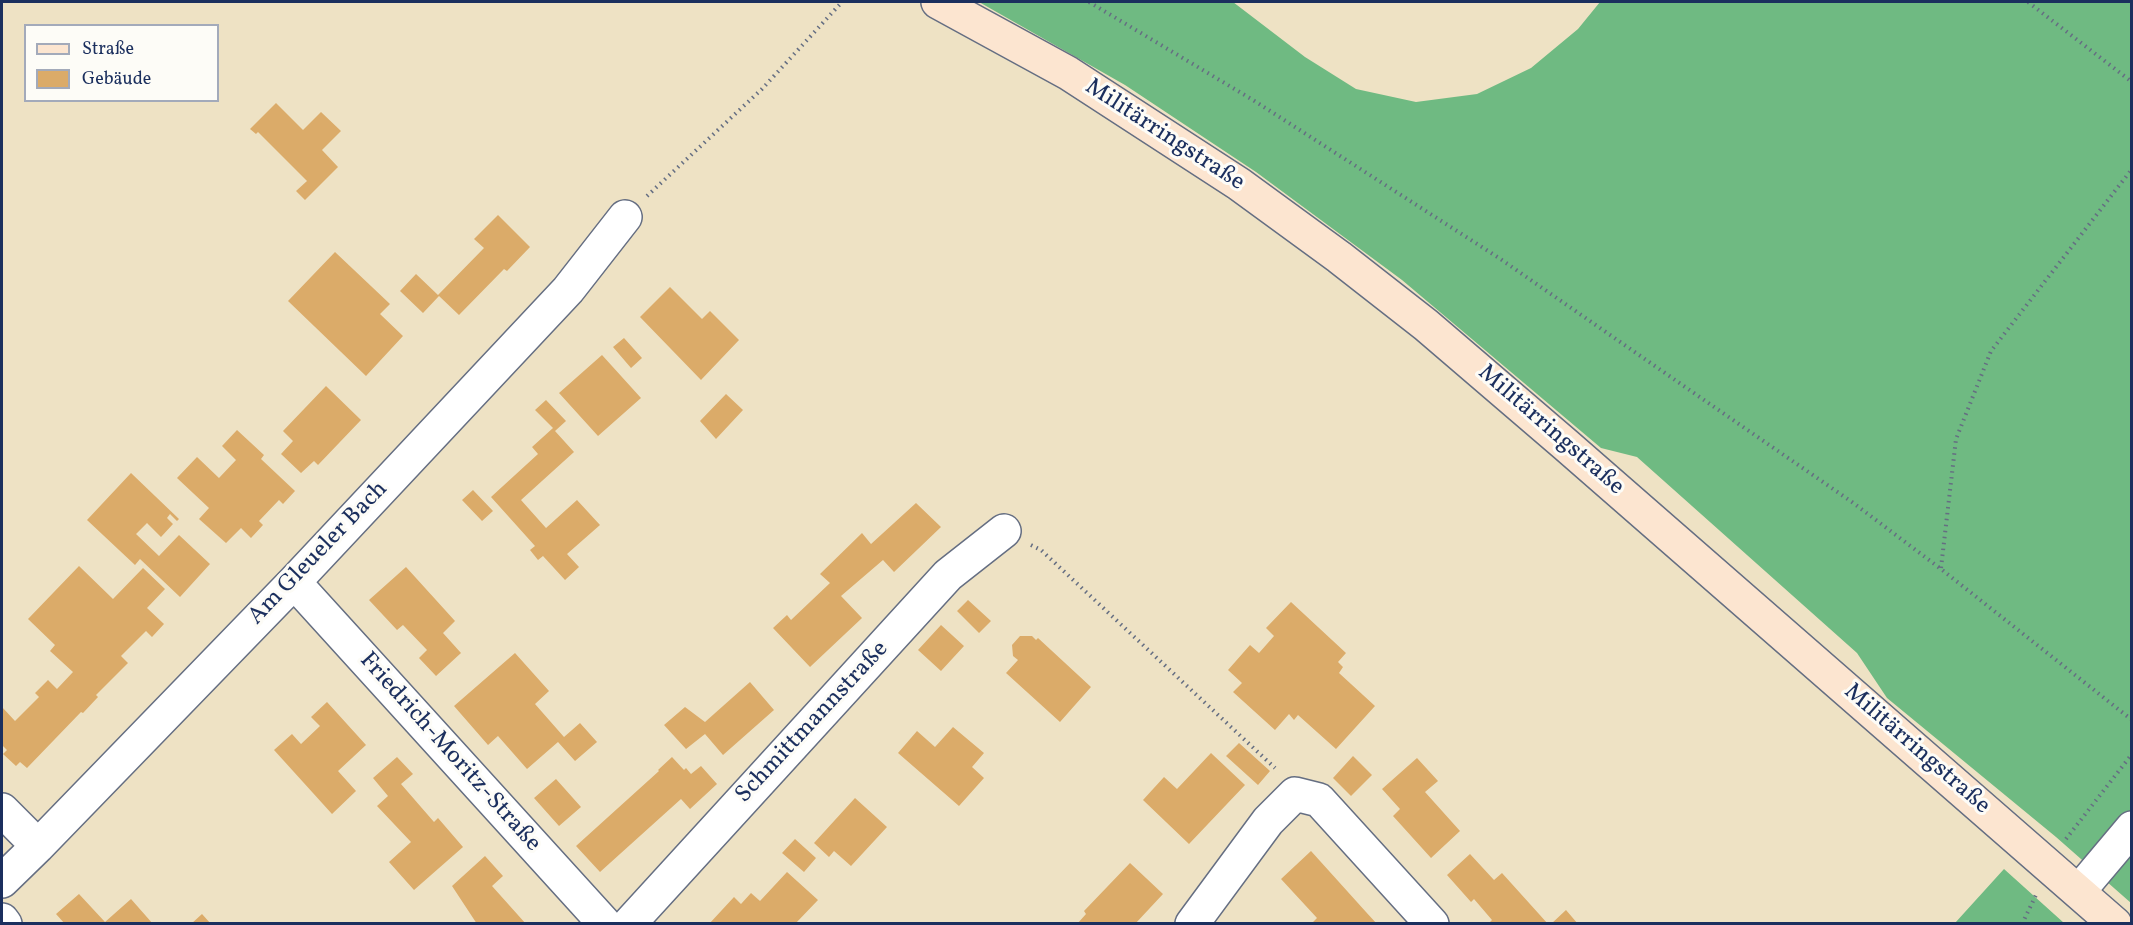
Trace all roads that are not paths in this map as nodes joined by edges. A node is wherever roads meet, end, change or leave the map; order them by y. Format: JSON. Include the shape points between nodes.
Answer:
{"nodes":[{"id":1,"x":938,"y":2,"type":"edge"},
{"id":2,"x":625,"y":217,"type":"road end"},
{"id":3,"x":1004,"y":531,"type":"road end"},
{"id":4,"x":294,"y":582,"type":"junction"},
{"id":5,"x":2,"y":810,"type":"edge"},
{"id":6,"x":2132,"y":828,"type":"edge"},
{"id":7,"x":38,"y":846,"type":"junction"},
{"id":8,"x":2,"y":881,"type":"edge"},
{"id":9,"x":2079,"y":891,"type":"junction"},
{"id":10,"x":2,"y":920,"type":"edge"},
{"id":11,"x":5,"y":924,"type":"edge"},
{"id":12,"x":605,"y":924,"type":"edge"},
{"id":13,"x":629,"y":924,"type":"edge"},
{"id":14,"x":1192,"y":924,"type":"edge"},
{"id":15,"x":1432,"y":924,"type":"edge"},
{"id":16,"x":2115,"y":924,"type":"edge"}],
"edges":[{"from":1,"to":9,"type":"main road","name":"Militärringstraße","via":[[1068,73],[1209,164],[1374,284],[1557,437]]},
{"from":2,"to":4,"type":"street","name":"Am Gleueler Bach","via":[[568,290]]},
{"from":3,"to":13,"type":"street","name":"Schmittmannstraße","via":[[948,575]]},
{"from":4,"to":7,"type":"street","name":"Am Gleueler Bach"},
{"from":4,"to":12,"type":"street","name":"Friedrich-Moritz-Straße"},
{"from":5,"to":7,"type":"street"},
{"from":6,"to":9,"type":"street"},
{"from":7,"to":8,"type":"street","name":"Am Gleueler Bach"},
{"from":9,"to":16,"type":"main road","name":"Militärringstraße"},
{"from":10,"to":11,"type":"street"},
{"from":14,"to":15,"type":"street","via":[[1268,821],[1295,794],[1319,800]]}]}
